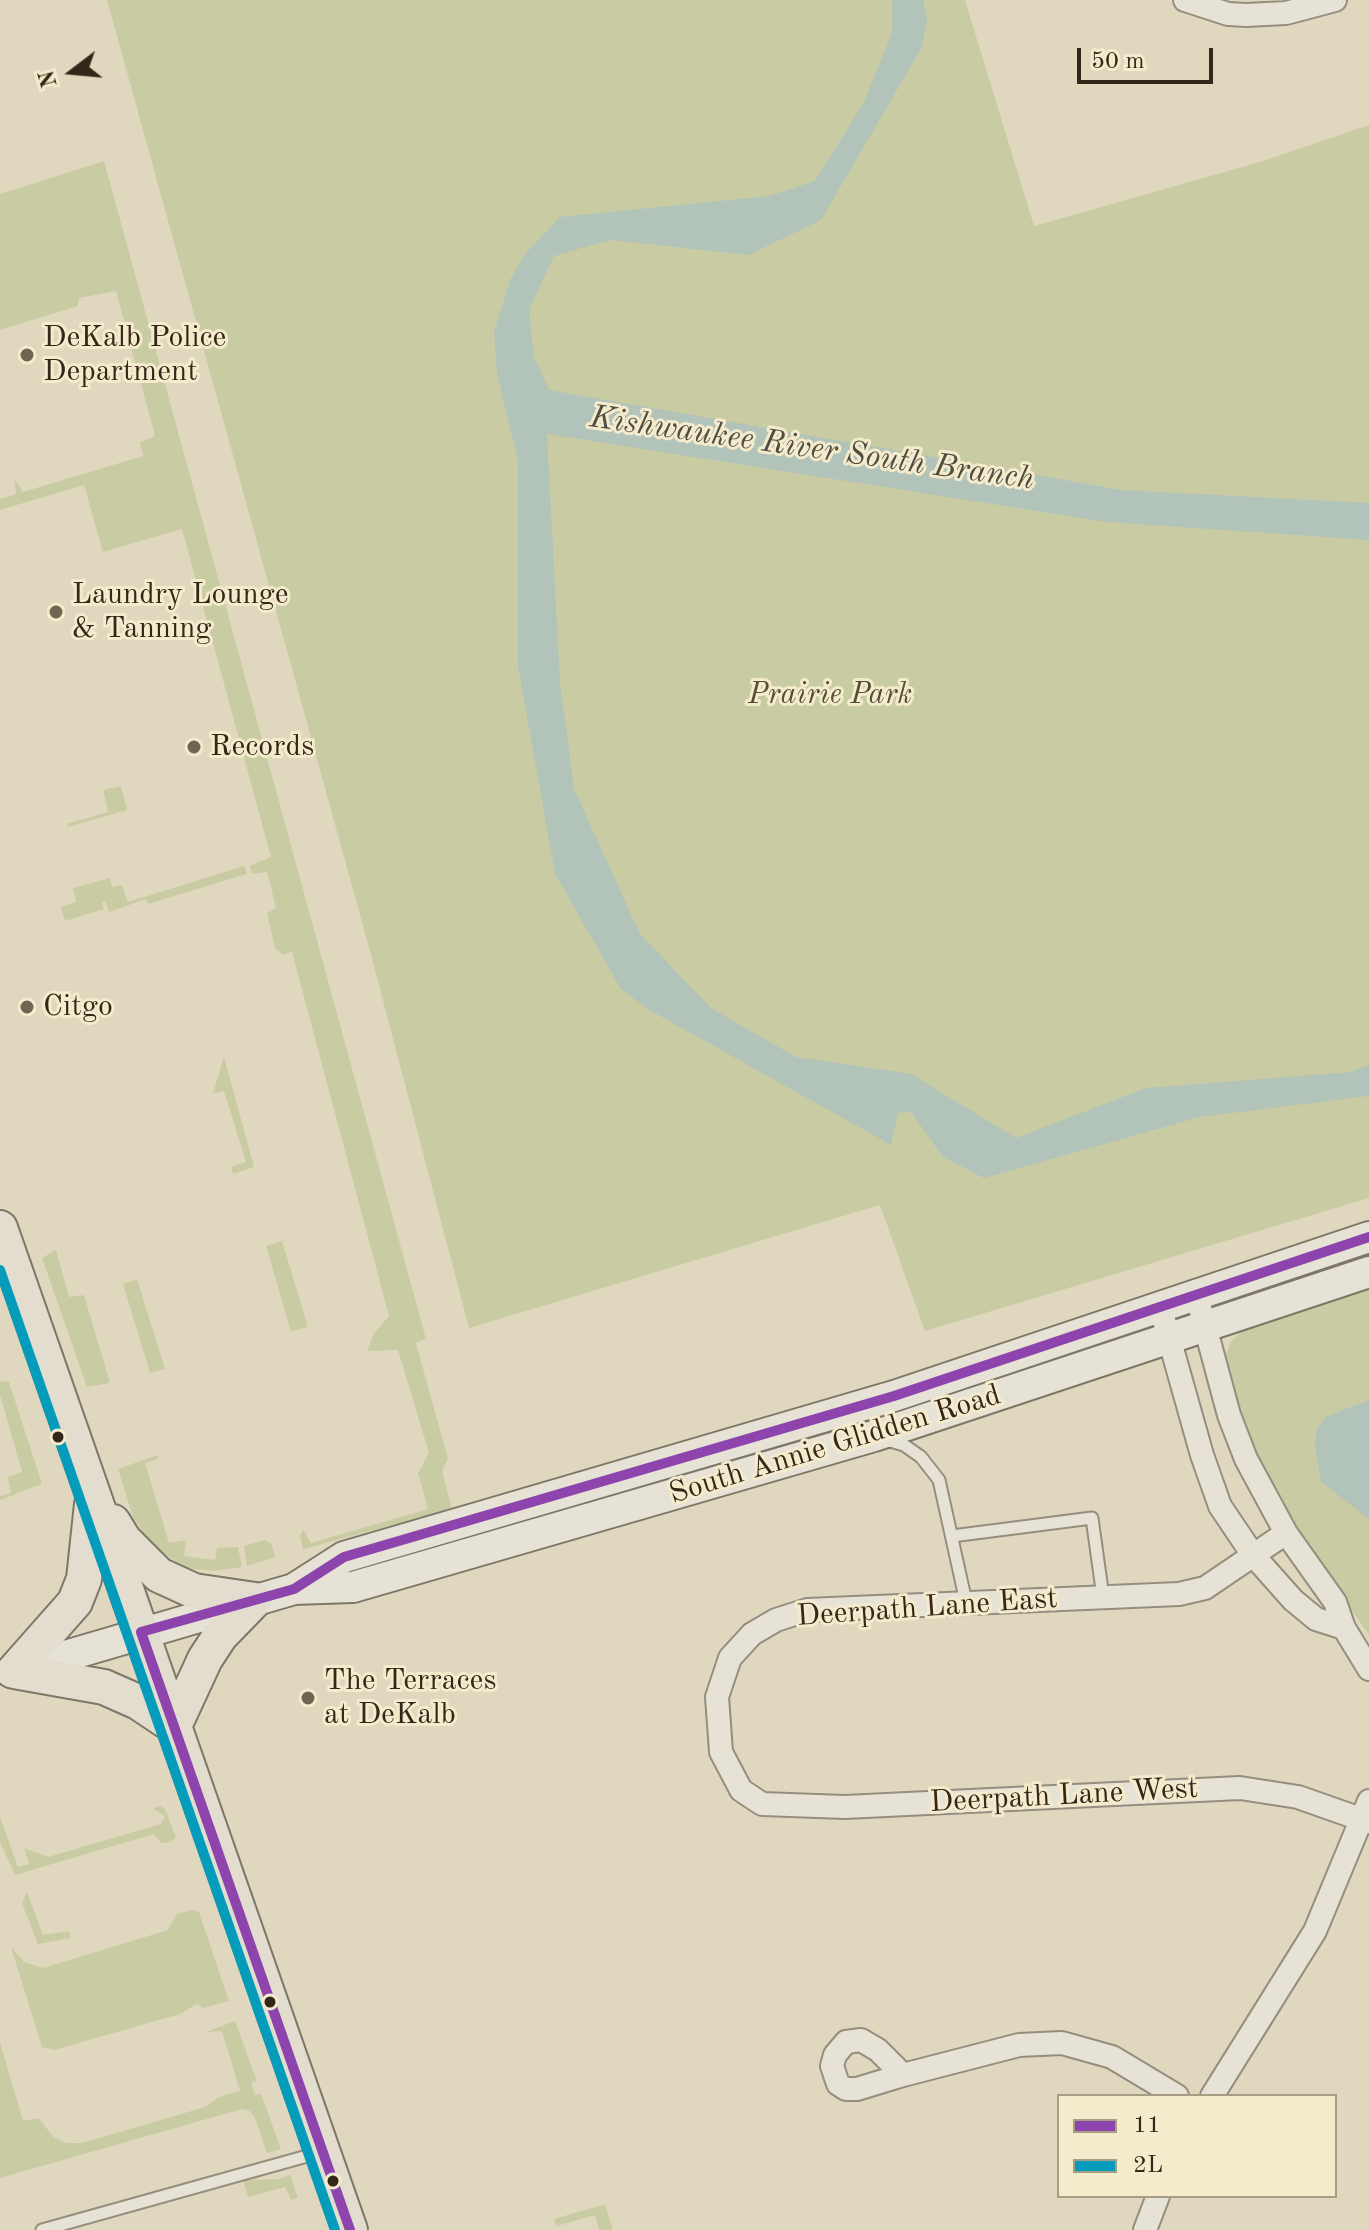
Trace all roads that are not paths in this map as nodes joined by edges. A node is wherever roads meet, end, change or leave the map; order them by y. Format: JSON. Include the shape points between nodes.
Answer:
{"nodes":[{"id":1,"x":1185,"y":0,"type":"edge"},
{"id":2,"x":1335,"y":0,"type":"edge"},
{"id":3,"x":0,"y":1228,"type":"edge"},
{"id":4,"x":1369,"y":1237,"type":"edge"},
{"id":5,"x":1369,"y":1272,"type":"edge"},
{"id":6,"x":1196,"y":1293,"type":"junction"},
{"id":7,"x":1160,"y":1306,"type":"junction"},
{"id":8,"x":1205,"y":1328,"type":"junction"},
{"id":9,"x":1169,"y":1338,"type":"junction"},
{"id":10,"x":874,"y":1436,"type":"junction"},
{"id":11,"x":93,"y":1491,"type":"junction"},
{"id":12,"x":1286,"y":1533,"type":"junction"},
{"id":13,"x":952,"y":1536,"type":"junction"},
{"id":14,"x":1253,"y":1555,"type":"junction"},
{"id":15,"x":294,"y":1589,"type":"junction"},
{"id":16,"x":1103,"y":1597,"type":"junction"},
{"id":17,"x":255,"y":1600,"type":"junction"},
{"id":18,"x":966,"y":1602,"type":"junction"},
{"id":19,"x":1344,"y":1628,"type":"junction"},
{"id":20,"x":141,"y":1632,"type":"junction"},
{"id":21,"x":1369,"y":1669,"type":"edge"},
{"id":22,"x":7,"y":1673,"type":"edge"},
{"id":23,"x":174,"y":1726,"type":"junction"},
{"id":24,"x":762,"y":1804,"type":"joint"},
{"id":25,"x":1367,"y":1814,"type":"edge"},
{"id":26,"x":903,"y":2075,"type":"dead end"},
{"id":27,"x":1174,"y":2094,"type":"edge"},
{"id":28,"x":1213,"y":2094,"type":"edge"},
{"id":29,"x":322,"y":2152,"type":"junction"},
{"id":30,"x":1157,"y":2198,"type":"edge"},
{"id":31,"x":42,"y":2230,"type":"edge"},
{"id":32,"x":350,"y":2230,"type":"edge"},
{"id":33,"x":1145,"y":2230,"type":"edge"}],
"edges":[{"from":1,"to":2,"type":"street","via":[[1228,14],[1255,15]]},
{"from":3,"to":11,"type":"main road"},
{"from":4,"to":6,"type":"main road","name":"South Annie Glidden Road"},
{"from":5,"to":8,"type":"main road","name":"South Annie Glidden Road"},
{"from":6,"to":7,"type":"main road","name":"South Annie Glidden Road"},
{"from":6,"to":8,"type":"street"},
{"from":7,"to":9,"type":"street"},
{"from":7,"to":15,"type":"main road","name":"South Annie Glidden Road","via":[[894,1396],[344,1557]]},
{"from":8,"to":9,"type":"main road","name":"South Annie Glidden Road"},
{"from":8,"to":12,"type":"street","via":[[1239,1443]]},
{"from":9,"to":10,"type":"main road","name":"South Annie Glidden Road"},
{"from":9,"to":14,"type":"street","via":[[1220,1506]]},
{"from":10,"to":13,"type":"lane","via":[[904,1445],[933,1469]]},
{"from":10,"to":15,"type":"main road","name":"South Annie Glidden Road","via":[[353,1587]]},
{"from":11,"to":17,"type":"main road","via":[[124,1540],[159,1575],[194,1591]]},
{"from":11,"to":20,"type":"main road"},
{"from":11,"to":22,"type":"main road","via":[[84,1579],[75,1602],[59,1625]]},
{"from":12,"to":14,"type":"street","name":"Deerpath Lane East"},
{"from":12,"to":19,"type":"street","via":[[1335,1602]]},
{"from":13,"to":16,"type":"lane","via":[[1092,1518]]},
{"from":13,"to":18,"type":"lane"},
{"from":14,"to":16,"type":"street","name":"Deerpath Lane East","via":[[1205,1588]]},
{"from":14,"to":19,"type":"street","via":[[1316,1619]]},
{"from":15,"to":17,"type":"main road","name":"South Annie Glidden Road"},
{"from":16,"to":18,"type":"street","name":"Deerpath Lane East"},
{"from":17,"to":20,"type":"main road","name":"South Annie Glidden Road"},
{"from":17,"to":23,"type":"main road","via":[[205,1659]]},
{"from":18,"to":24,"type":"street","name":"Deerpath Lane East","via":[[807,1610],[752,1634],[730,1658],[717,1697],[721,1752],[741,1790]]},
{"from":19,"to":21,"type":"street"},
{"from":20,"to":22,"type":"main road","name":"South Annie Glidden Road"},
{"from":20,"to":23,"type":"main road"},
{"from":22,"to":23,"type":"main road","via":[[104,1687]]},
{"from":23,"to":29,"type":"main road"},
{"from":24,"to":25,"type":"street","name":"Deerpath Lane West","via":[[845,1807],[1240,1788]]},
{"from":25,"to":28,"type":"street","via":[[1315,1931]]},
{"from":26,"to":27,"type":"street","via":[[1019,2045],[1062,2043],[1112,2057]]},
{"from":29,"to":31,"type":"lane"},
{"from":29,"to":32,"type":"main road"},
{"from":30,"to":33,"type":"street"}]}
